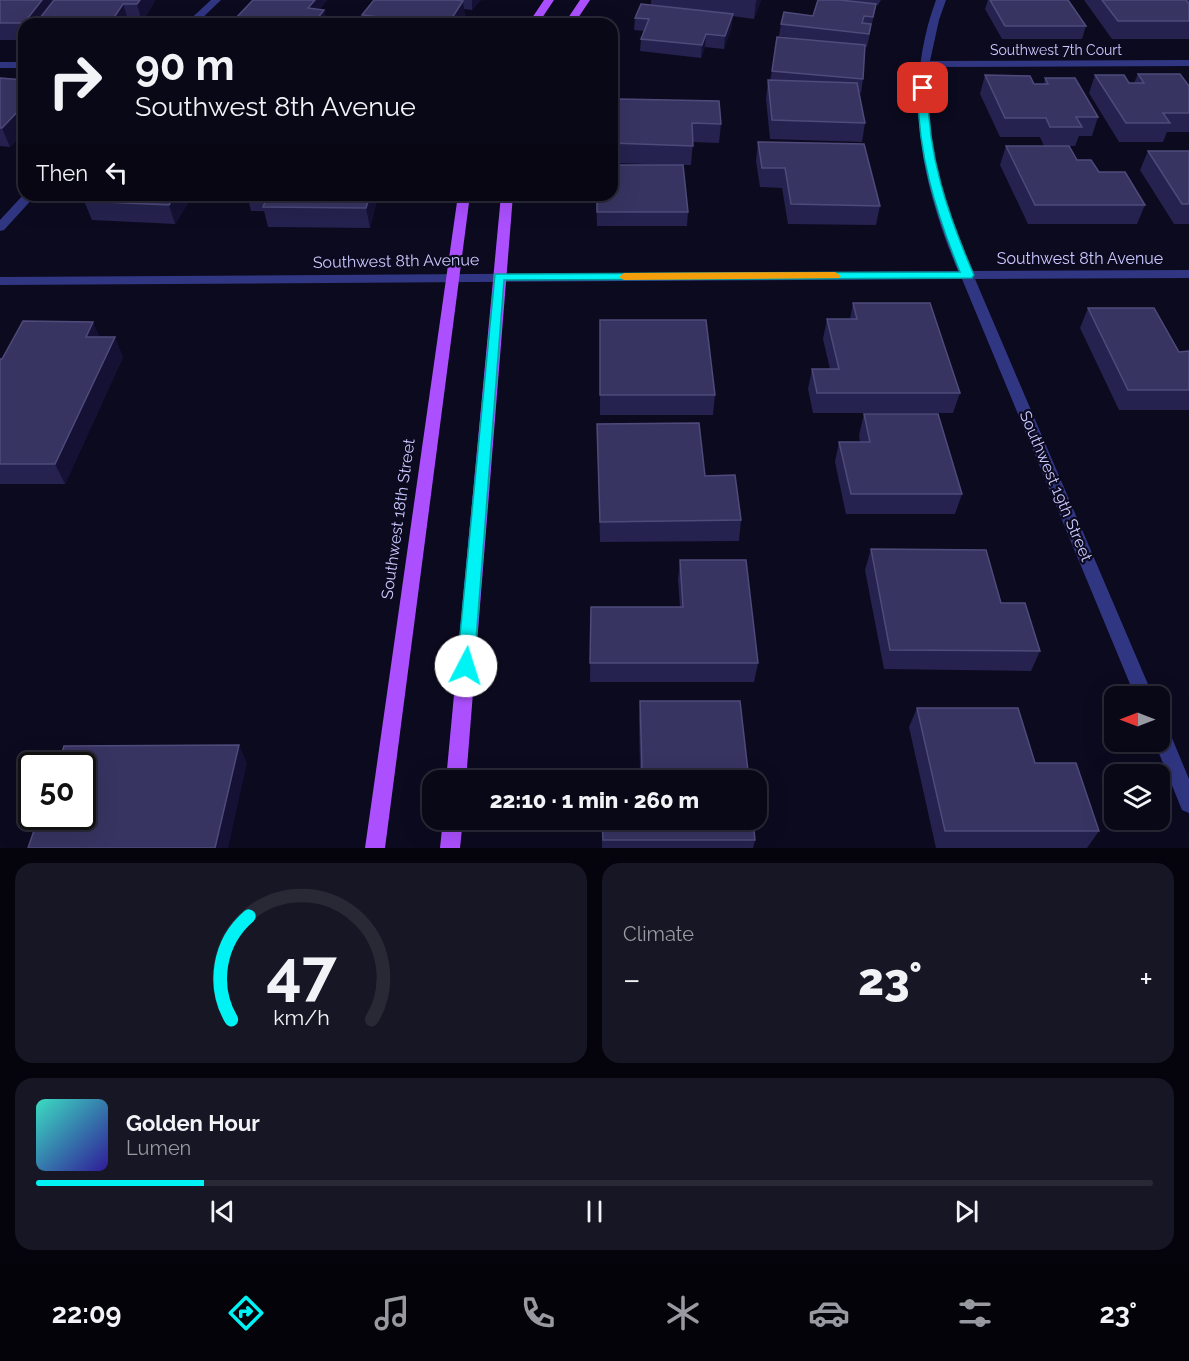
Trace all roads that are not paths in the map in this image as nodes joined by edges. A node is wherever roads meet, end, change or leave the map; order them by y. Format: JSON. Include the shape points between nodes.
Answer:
{"nodes":[{"id":1,"x":216,"y":0,"type":"edge"},
{"id":2,"x":549,"y":0,"type":"edge"},
{"id":3,"x":585,"y":0,"type":"edge"},
{"id":4,"x":941,"y":0,"type":"edge"},
{"id":5,"x":196,"y":18,"type":"edge"},
{"id":6,"x":537,"y":18,"type":"edge"},
{"id":7,"x":573,"y":18,"type":"edge"},
{"id":8,"x":1189,"y":63,"type":"edge"},
{"id":9,"x":923,"y":64,"type":"junction"},
{"id":10,"x":0,"y":65,"type":"edge"},
{"id":11,"x":18,"y":65,"type":"edge"},
{"id":12,"x":24,"y":201,"type":"edge"},
{"id":13,"x":463,"y":201,"type":"edge"},
{"id":14,"x":506,"y":201,"type":"edge"},
{"id":15,"x":0,"y":227,"type":"edge"},
{"id":16,"x":1189,"y":274,"type":"edge"},
{"id":17,"x":968,"y":275,"type":"junction"},
{"id":18,"x":452,"y":276,"type":"junction"},
{"id":19,"x":499,"y":277,"type":"junction"},
{"id":20,"x":0,"y":281,"type":"edge"},
{"id":21,"x":1140,"y":686,"type":"edge"},
{"id":22,"x":1168,"y":752,"type":"edge"},
{"id":23,"x":457,"y":770,"type":"edge"},
{"id":24,"x":1189,"y":803,"type":"edge"},
{"id":25,"x":452,"y":830,"type":"edge"},
{"id":26,"x":375,"y":848,"type":"edge"},
{"id":27,"x":450,"y":848,"type":"edge"}],
"edges":[{"from":1,"to":5,"type":"street"},
{"from":2,"to":6,"type":"main road"},
{"from":3,"to":7,"type":"main road"},
{"from":4,"to":9,"type":"street","name":"Southwest 19th Street"},
{"from":8,"to":9,"type":"street","name":"Southwest 7th Court"},
{"from":9,"to":17,"type":"street","name":"Southwest 19th Street","via":[[923,111],[930,166]]},
{"from":10,"to":11,"type":"street"},
{"from":12,"to":15,"type":"street"},
{"from":13,"to":18,"type":"main road","name":"Southwest 18th Street"},
{"from":14,"to":19,"type":"main road"},
{"from":16,"to":17,"type":"street","name":"Southwest 8th Avenue"},
{"from":17,"to":19,"type":"street","name":"Southwest 8th Avenue"},
{"from":17,"to":21,"type":"street","name":"Southwest 19th Street"},
{"from":18,"to":19,"type":"street","name":"Southwest 8th Avenue"},
{"from":18,"to":20,"type":"street","name":"Southwest 8th Avenue"},
{"from":18,"to":26,"type":"main road","name":"Southwest 18th Street"},
{"from":19,"to":23,"type":"main road"},
{"from":22,"to":24,"type":"street"},
{"from":25,"to":27,"type":"main road"}]}
